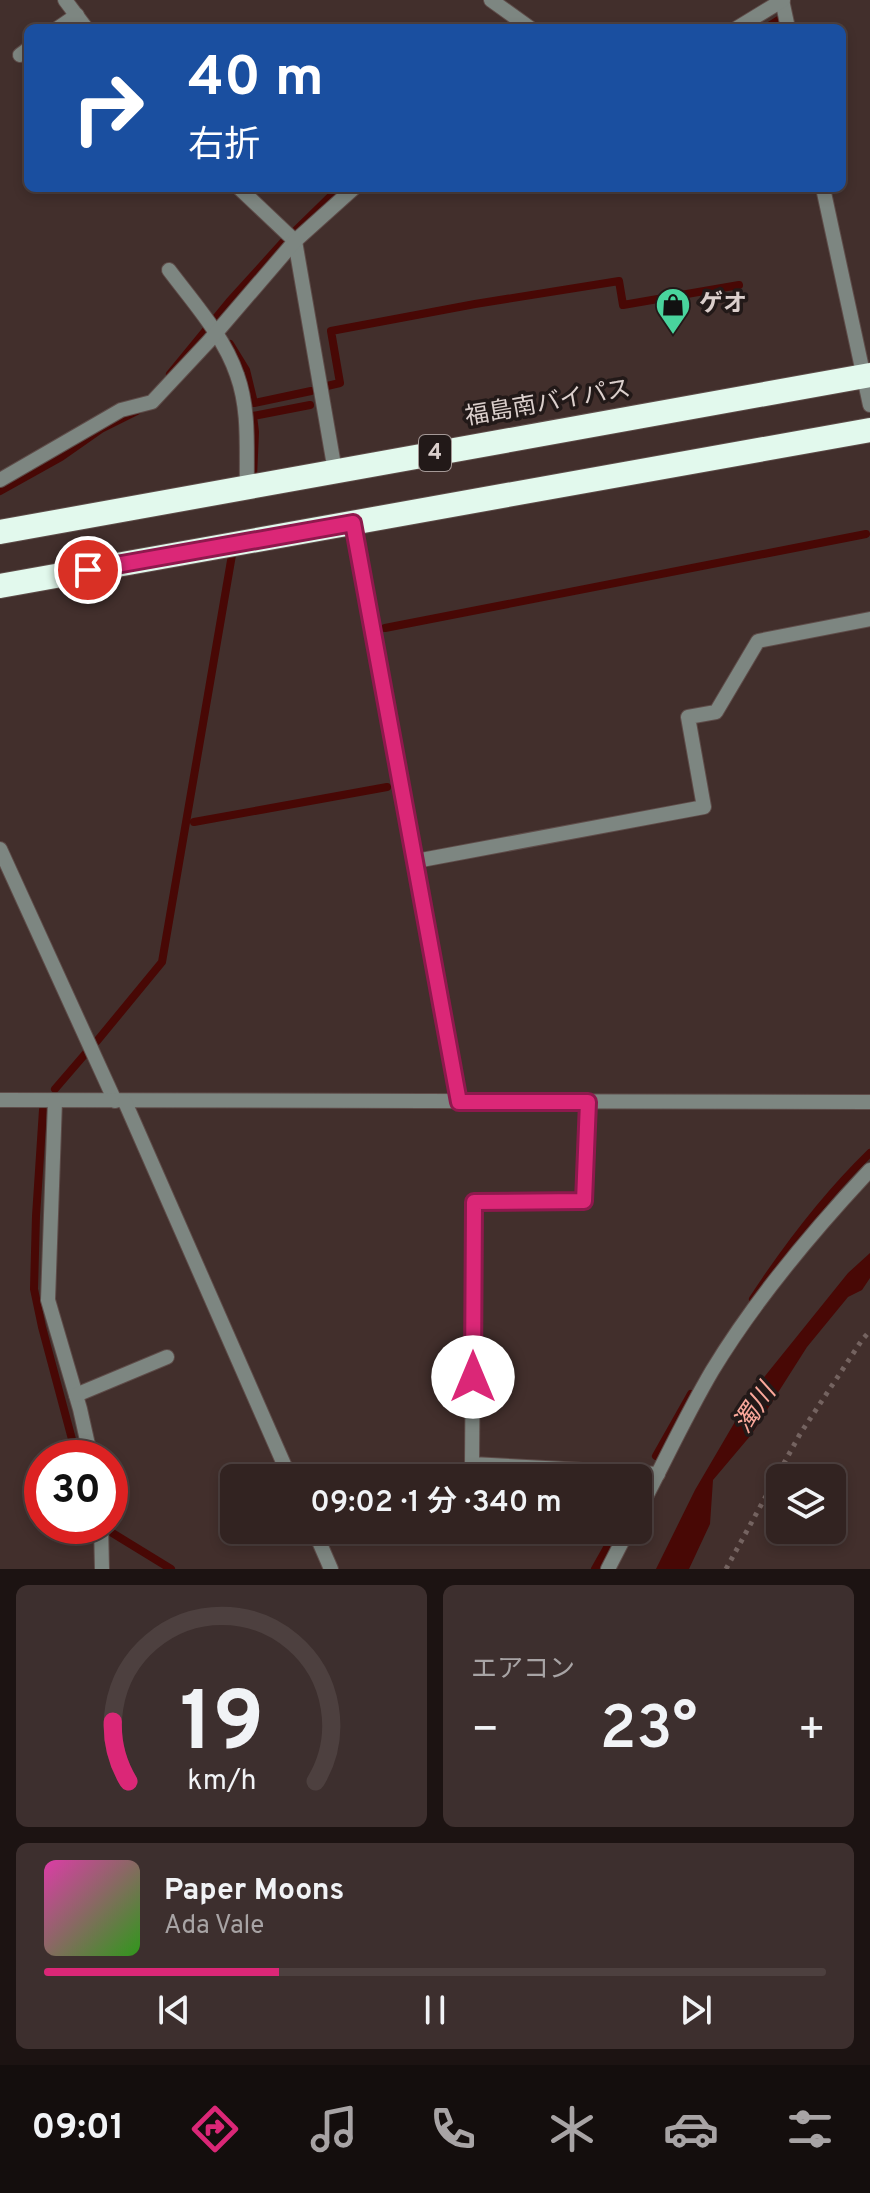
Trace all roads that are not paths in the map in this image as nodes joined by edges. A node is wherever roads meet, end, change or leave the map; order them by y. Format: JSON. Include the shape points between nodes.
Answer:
{"nodes":[{"id":1,"x":65,"y":0,"type":"edge"},
{"id":2,"x":491,"y":0,"type":"edge"},
{"id":3,"x":782,"y":0,"type":"edge"},
{"id":4,"x":77,"y":15,"type":"junction"},
{"id":5,"x":64,"y":24,"type":"edge"},
{"id":6,"x":83,"y":24,"type":"edge"},
{"id":7,"x":524,"y":24,"type":"edge"},
{"id":8,"x":743,"y":24,"type":"edge"},
{"id":9,"x":787,"y":24,"type":"edge"},
{"id":10,"x":243,"y":192,"type":"edge"},
{"id":11,"x":350,"y":192,"type":"edge"},
{"id":12,"x":824,"y":192,"type":"edge"},
{"id":13,"x":295,"y":241,"type":"junction"},
{"id":14,"x":169,"y":270,"type":"dead end"},
{"id":15,"x":215,"y":334,"type":"junction"},
{"id":16,"x":867,"y":376,"type":"edge"},
{"id":17,"x":870,"y":405,"type":"edge"},
{"id":18,"x":870,"y":430,"type":"edge"},
{"id":19,"x":335,"y":471,"type":"junction"},
{"id":20,"x":3,"y":472,"type":"edge"},
{"id":21,"x":247,"y":487,"type":"junction"},
{"id":22,"x":353,"y":523,"type":"junction"},
{"id":23,"x":0,"y":532,"type":"edge"},
{"id":24,"x":0,"y":586,"type":"edge"},
{"id":25,"x":870,"y":619,"type":"edge"},
{"id":26,"x":0,"y":849,"type":"edge"},
{"id":27,"x":416,"y":861,"type":"junction"},
{"id":28,"x":0,"y":1100,"type":"edge"},
{"id":29,"x":55,"y":1101,"type":"junction"},
{"id":30,"x":120,"y":1101,"type":"junction"},
{"id":31,"x":459,"y":1102,"type":"junction"},
{"id":32,"x":588,"y":1102,"type":"junction"},
{"id":33,"x":870,"y":1102,"type":"edge"},
{"id":34,"x":870,"y":1170,"type":"edge"},
{"id":35,"x":167,"y":1357,"type":"dead end"},
{"id":36,"x":76,"y":1395,"type":"junction"},
{"id":37,"x":87,"y":1440,"type":"edge"},
{"id":38,"x":284,"y":1464,"type":"edge"},
{"id":39,"x":658,"y":1474,"type":"junction"},
{"id":40,"x":652,"y":1485,"type":"edge"},
{"id":41,"x":101,"y":1544,"type":"edge"},
{"id":42,"x":320,"y":1544,"type":"edge"},
{"id":43,"x":621,"y":1544,"type":"edge"},
{"id":44,"x":102,"y":1569,"type":"edge"},
{"id":45,"x":331,"y":1569,"type":"edge"},
{"id":46,"x":608,"y":1569,"type":"edge"}],
"edges":[{"from":1,"to":4,"type":"street"},
{"from":2,"to":7,"type":"street"},
{"from":3,"to":8,"type":"street"},
{"from":3,"to":9,"type":"street"},
{"from":4,"to":5,"type":"street"},
{"from":4,"to":6,"type":"street"},
{"from":10,"to":13,"type":"street"},
{"from":11,"to":13,"type":"street"},
{"from":12,"to":16,"type":"street"},
{"from":13,"to":15,"type":"street"},
{"from":13,"to":19,"type":"street"},
{"from":14,"to":15,"type":"street"},
{"from":15,"to":20,"type":"street","via":[[152,402],[121,410]]},
{"from":15,"to":21,"type":"street","via":[[237,373],[242,394]]},
{"from":16,"to":17,"type":"street"},
{"from":16,"to":19,"type":"highway","name":"福島南バイパス","number":"4"},
{"from":18,"to":22,"type":"highway","number":"4"},
{"from":19,"to":21,"type":"highway","name":"福島南バイパス","number":"4"},
{"from":21,"to":23,"type":"highway","name":"福島南バイパス","number":"4"},
{"from":22,"to":24,"type":"highway","number":"4"},
{"from":22,"to":27,"type":"street"},
{"from":25,"to":27,"type":"street","via":[[758,641],[716,712],[688,717],[704,807]]},
{"from":26,"to":30,"type":"street"},
{"from":27,"to":31,"type":"street"},
{"from":28,"to":29,"type":"street"},
{"from":29,"to":30,"type":"street"},
{"from":29,"to":36,"type":"street","via":[[48,1300]]},
{"from":30,"to":31,"type":"street"},
{"from":30,"to":38,"type":"street"},
{"from":31,"to":32,"type":"street"},
{"from":32,"to":33,"type":"street"},
{"from":32,"to":39,"type":"street","via":[[584,1201],[474,1202],[472,1464]]},
{"from":34,"to":39,"type":"street","via":[[765,1293],[712,1371]]},
{"from":35,"to":36,"type":"street"},
{"from":36,"to":37,"type":"street"},
{"from":39,"to":40,"type":"street"},
{"from":41,"to":44,"type":"street"},
{"from":42,"to":45,"type":"street"},
{"from":43,"to":46,"type":"street"}]}
